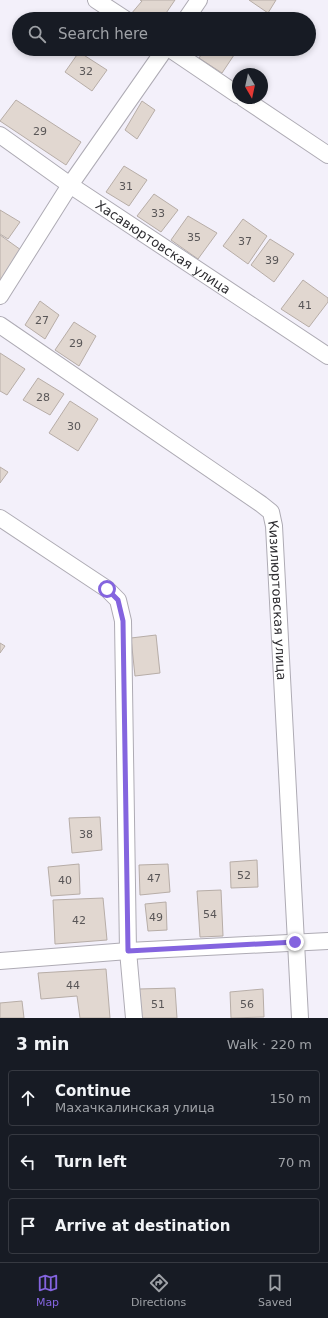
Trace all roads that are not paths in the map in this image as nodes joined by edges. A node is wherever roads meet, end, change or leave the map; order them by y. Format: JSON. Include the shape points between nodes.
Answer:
{"nodes":[{"id":1,"x":96,"y":0,"type":"edge"},
{"id":2,"x":199,"y":0,"type":"edge"},
{"id":3,"x":114,"y":12,"type":"edge"},
{"id":4,"x":191,"y":12,"type":"edge"},
{"id":5,"x":160,"y":56,"type":"edge"},
{"id":6,"x":180,"y":56,"type":"edge"},
{"id":7,"x":232,"y":91,"type":"edge"},
{"id":8,"x":252,"y":104,"type":"edge"},
{"id":9,"x":0,"y":135,"type":"edge"},
{"id":10,"x":328,"y":155,"type":"edge"},
{"id":11,"x":70,"y":185,"type":"junction"},
{"id":12,"x":0,"y":296,"type":"edge"},
{"id":13,"x":0,"y":325,"type":"edge"},
{"id":14,"x":328,"y":356,"type":"edge"},
{"id":15,"x":0,"y":518,"type":"edge"},
{"id":16,"x":328,"y":941,"type":"edge"},
{"id":17,"x":295,"y":942,"type":"junction"},
{"id":18,"x":128,"y":951,"type":"junction"},
{"id":19,"x":0,"y":961,"type":"edge"},
{"id":20,"x":134,"y":1018,"type":"edge"},
{"id":21,"x":300,"y":1018,"type":"edge"}],
"edges":[{"from":1,"to":3,"type":"street"},
{"from":2,"to":4,"type":"street"},
{"from":5,"to":11,"type":"street"},
{"from":6,"to":7,"type":"street"},
{"from":8,"to":10,"type":"street"},
{"from":9,"to":11,"type":"street","name":"Хасавюртовская улица"},
{"from":11,"to":12,"type":"street"},
{"from":11,"to":14,"type":"street","name":"Хасавюртовская улица"},
{"from":13,"to":17,"type":"street","name":"Кизилюртовская улица","via":[[271,512],[274,526]]},
{"from":15,"to":18,"type":"street","via":[[107,589],[118,600],[123,621]]},
{"from":16,"to":17,"type":"street"},
{"from":17,"to":18,"type":"street"},
{"from":17,"to":21,"type":"street","name":"Кизилюртовская улица"},
{"from":18,"to":19,"type":"street"},
{"from":18,"to":20,"type":"street"}]}
